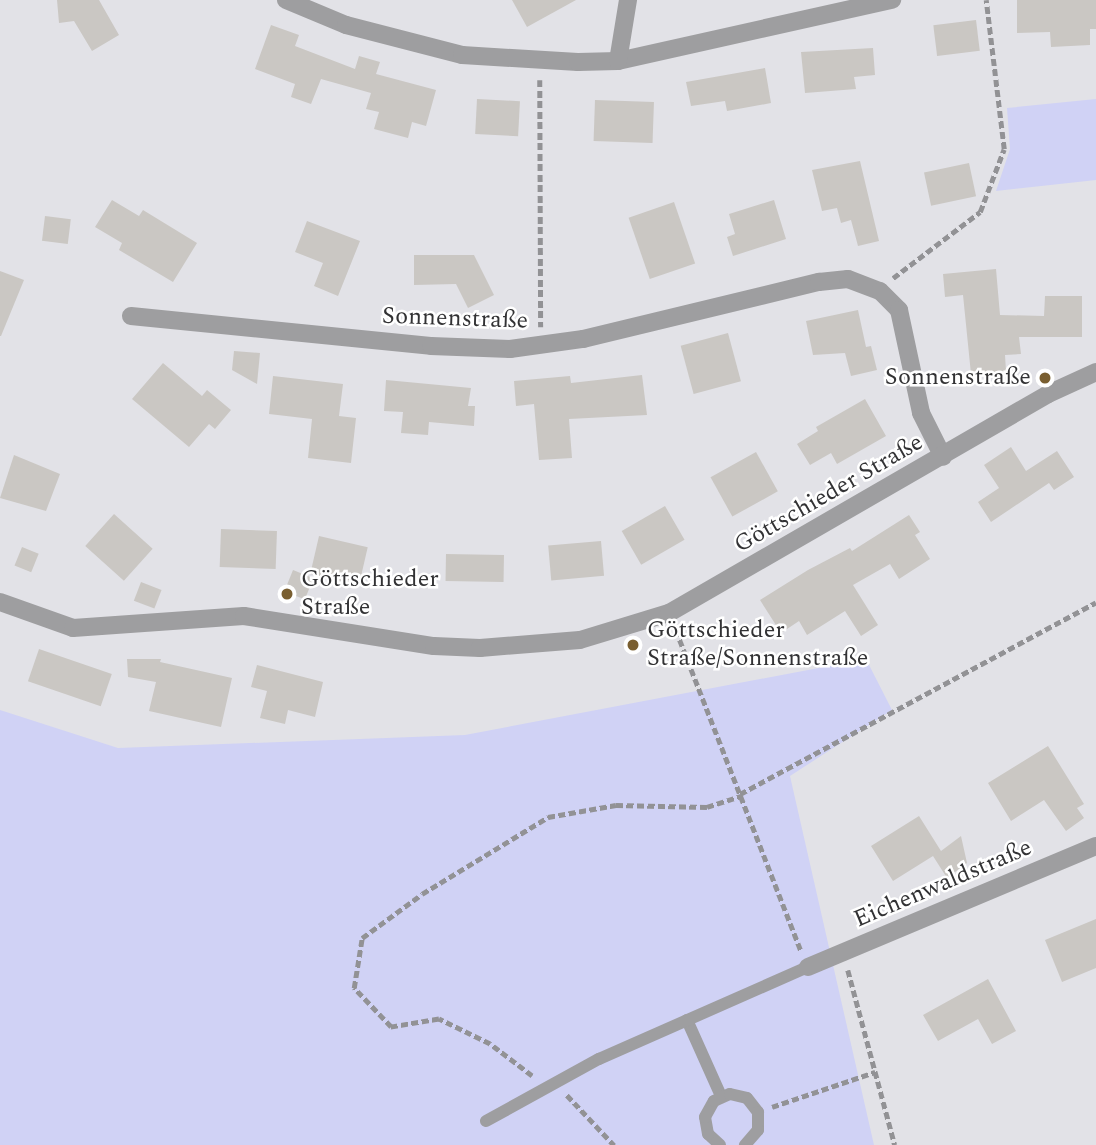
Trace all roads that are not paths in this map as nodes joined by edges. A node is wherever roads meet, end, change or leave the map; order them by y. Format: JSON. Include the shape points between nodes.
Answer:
{"nodes":[{"id":1,"x":286,"y":0,"type":"edge"},
{"id":2,"x":628,"y":0,"type":"edge"},
{"id":3,"x":892,"y":0,"type":"edge"},
{"id":4,"x":618,"y":61,"type":"junction"},
{"id":5,"x":131,"y":316,"type":"dead end"},
{"id":6,"x":1096,"y":372,"type":"edge"},
{"id":7,"x":943,"y":457,"type":"junction"},
{"id":8,"x":0,"y":602,"type":"edge"},
{"id":9,"x":1096,"y":846,"type":"edge"},
{"id":10,"x":808,"y":967,"type":"joint"},
{"id":11,"x":687,"y":1020,"type":"junction"},
{"id":12,"x":722,"y":1096,"type":"junction"},
{"id":13,"x":486,"y":1121,"type":"dead end"},
{"id":14,"x":720,"y":1145,"type":"edge"},
{"id":15,"x":745,"y":1145,"type":"edge"}],
"edges":[{"from":1,"to":4,"type":"street","via":[[346,25],[461,55],[540,62]]},
{"from":2,"to":4,"type":"street"},
{"from":3,"to":4,"type":"street"},
{"from":5,"to":7,"type":"street","name":"Sonnenstraße","via":[[431,346],[541,346],[848,279],[880,291],[899,310],[906,326],[921,413]]},
{"from":6,"to":7,"type":"street","name":"Göttschieder Straße"},
{"from":7,"to":8,"type":"street","name":"Göttschieder Straße","via":[[669,612],[580,640],[481,648],[395,641],[244,616],[73,628]]},
{"from":9,"to":10,"type":"street","name":"Eichenwaldstraße"},
{"from":10,"to":11,"type":"lane"},
{"from":11,"to":12,"type":"lane"},
{"from":11,"to":13,"type":"lane","via":[[545,1086]]},
{"from":12,"to":14,"type":"lane","via":[[705,1117],[708,1134]]},
{"from":12,"to":15,"type":"lane","via":[[747,1098],[758,1112],[758,1130]]}]}
